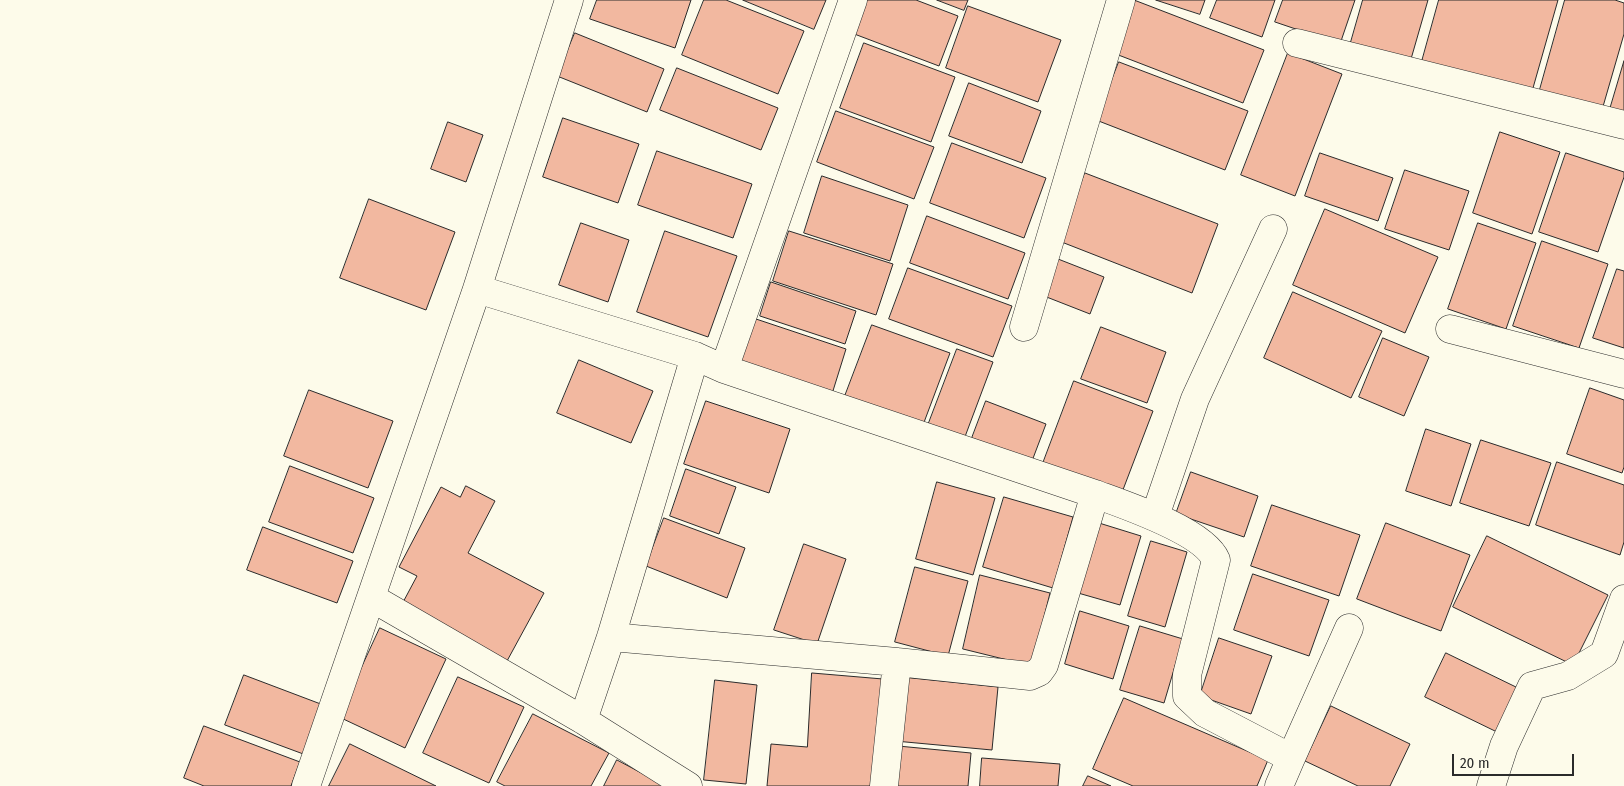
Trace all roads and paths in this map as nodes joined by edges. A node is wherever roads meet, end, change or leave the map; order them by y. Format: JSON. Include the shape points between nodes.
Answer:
{"nodes":[{"id":1,"x":569,"y":0,"type":"edge"},
{"id":2,"x":853,"y":0,"type":"edge"},
{"id":3,"x":1121,"y":0,"type":"edge"},
{"id":4,"x":1297,"y":43,"type":"dead end"},
{"id":5,"x":1624,"y":125,"type":"edge"},
{"id":6,"x":1272,"y":229,"type":"dead end"},
{"id":7,"x":477,"y":289,"type":"junction"},
{"id":8,"x":1024,"y":327,"type":"dead end"},
{"id":9,"x":1450,"y":329,"type":"dead end"},
{"id":10,"x":695,"y":356,"type":"junction"},
{"id":11,"x":724,"y":369,"type":"junction"},
{"id":12,"x":1624,"y":374,"type":"edge"},
{"id":13,"x":1095,"y":494,"type":"junction"},
{"id":14,"x":1155,"y":516,"type":"junction"},
{"id":15,"x":372,"y":598,"type":"junction"},
{"id":16,"x":1624,"y":600,"type":"edge"},
{"id":17,"x":1349,"y":628,"type":"dead end"},
{"id":18,"x":611,"y":636,"type":"junction"},
{"id":19,"x":898,"y":662,"type":"junction"},
{"id":20,"x":584,"y":720,"type":"junction"},
{"id":21,"x":1291,"y":758,"type":"junction"},
{"id":22,"x":306,"y":786,"type":"edge"},
{"id":23,"x":688,"y":786,"type":"edge"},
{"id":24,"x":884,"y":786,"type":"edge"},
{"id":25,"x":1279,"y":786,"type":"edge"},
{"id":26,"x":1490,"y":786,"type":"edge"}],
"edges":[{"from":1,"to":7,"type":"street"},
{"from":2,"to":11,"type":"street"},
{"from":3,"to":8,"type":"street"},
{"from":4,"to":5,"type":"street"},
{"from":6,"to":14,"type":"street","via":[[1195,399]]},
{"from":7,"to":10,"type":"street"},
{"from":7,"to":15,"type":"street"},
{"from":9,"to":12,"type":"street"},
{"from":10,"to":11,"type":"street"},
{"from":10,"to":18,"type":"street"},
{"from":11,"to":13,"type":"street"},
{"from":13,"to":14,"type":"street"},
{"from":13,"to":19,"type":"street","via":[[1044,665],[1038,672],[1030,676]]},
{"from":14,"to":21,"type":"street","via":[[1207,546],[1216,560],[1187,674],[1187,696],[1204,713]]},
{"from":15,"to":20,"type":"street"},
{"from":15,"to":22,"type":"street"},
{"from":16,"to":26,"type":"street","via":[[1604,654],[1568,676],[1532,686],[1504,746]]},
{"from":17,"to":21,"type":"street"},
{"from":18,"to":19,"type":"street"},
{"from":18,"to":20,"type":"street"},
{"from":19,"to":24,"type":"street"},
{"from":20,"to":23,"type":"street"},
{"from":21,"to":25,"type":"street"}]}
